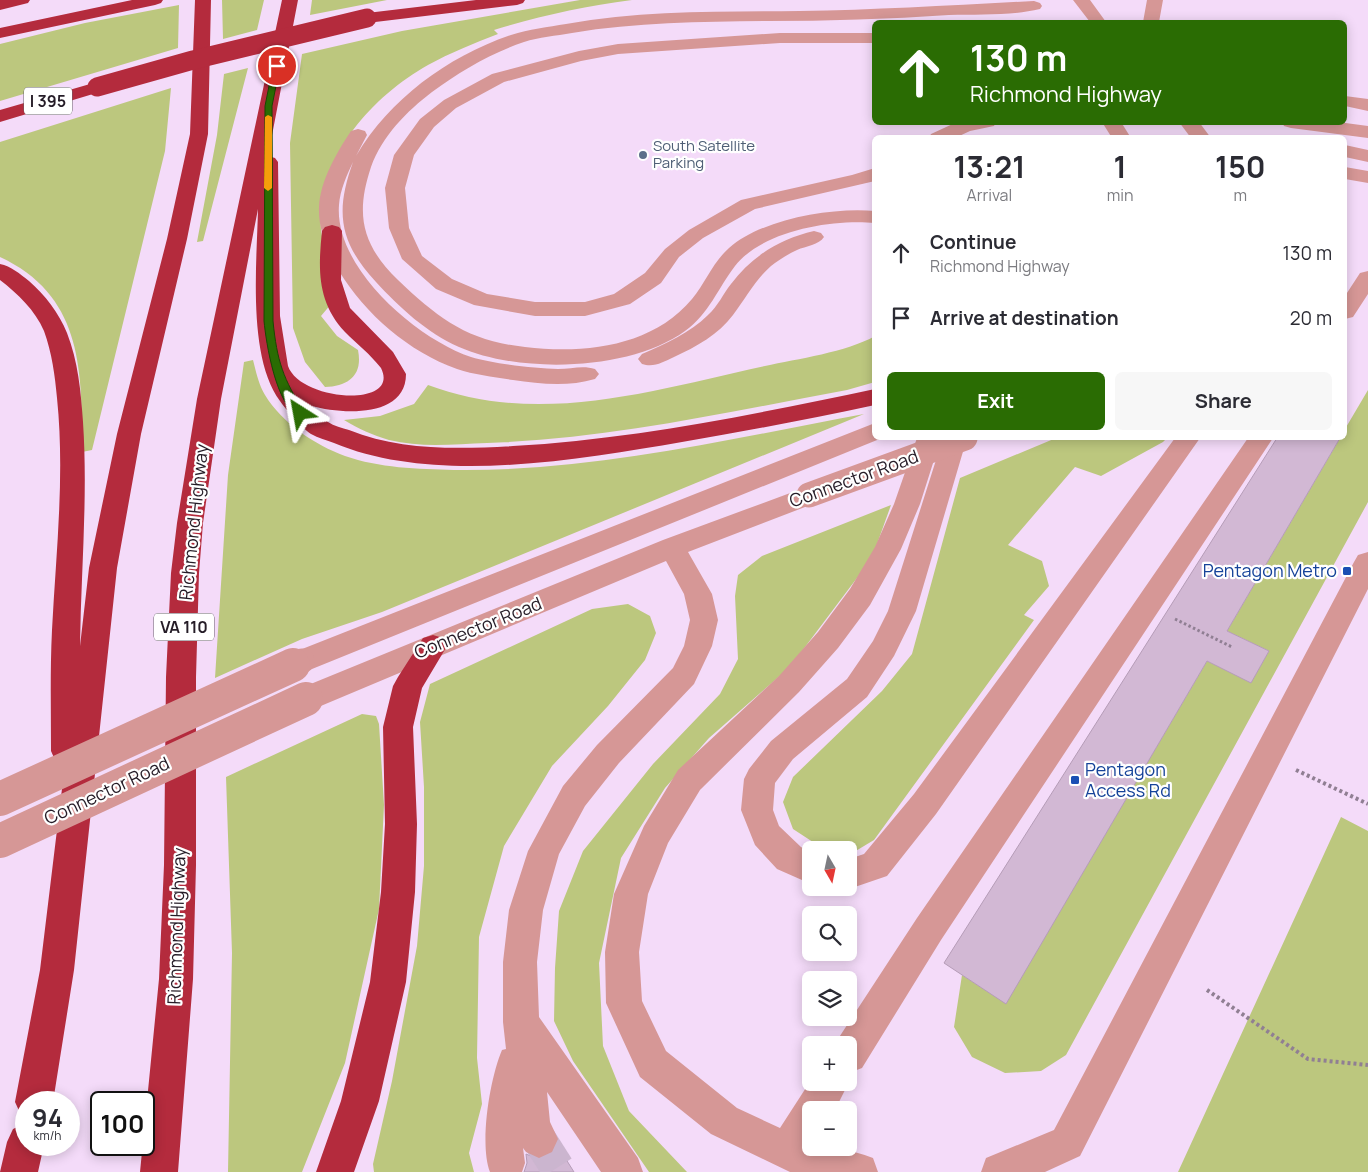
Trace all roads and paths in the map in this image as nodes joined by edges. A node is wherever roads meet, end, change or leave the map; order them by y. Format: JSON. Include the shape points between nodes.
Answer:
{"nodes":[{"id":1,"x":22,"y":0,"type":"edge"},
{"id":2,"x":113,"y":0,"type":"edge"},
{"id":3,"x":153,"y":0,"type":"edge"},
{"id":4,"x":204,"y":0,"type":"edge"},
{"id":5,"x":290,"y":0,"type":"edge"},
{"id":6,"x":454,"y":0,"type":"edge"},
{"id":7,"x":517,"y":0,"type":"edge"},
{"id":8,"x":790,"y":0,"type":"edge"},
{"id":9,"x":1081,"y":0,"type":"edge"},
{"id":10,"x":1156,"y":0,"type":"edge"},
{"id":11,"x":0,"y":5,"type":"edge"},
{"id":12,"x":1037,"y":7,"type":"edge"},
{"id":13,"x":367,"y":18,"type":"junction"},
{"id":14,"x":1096,"y":20,"type":"edge"},
{"id":15,"x":1151,"y":20,"type":"edge"},
{"id":16,"x":0,"y":26,"type":"edge"},
{"id":17,"x":0,"y":33,"type":"edge"},
{"id":18,"x":872,"y":38,"type":"edge"},
{"id":19,"x":1347,"y":101,"type":"edge"},
{"id":20,"x":1368,"y":105,"type":"edge"},
{"id":21,"x":268,"y":106,"type":"junction"},
{"id":22,"x":0,"y":116,"type":"edge"},
{"id":23,"x":970,"y":125,"type":"edge"},
{"id":24,"x":1191,"y":125,"type":"edge"},
{"id":25,"x":1287,"y":125,"type":"edge"},
{"id":26,"x":1313,"y":125,"type":"edge"},
{"id":27,"x":1368,"y":132,"type":"edge"},
{"id":28,"x":945,"y":135,"type":"edge"},
{"id":29,"x":1199,"y":135,"type":"edge"},
{"id":30,"x":1302,"y":135,"type":"edge"},
{"id":31,"x":1347,"y":149,"type":"edge"},
{"id":32,"x":1347,"y":150,"type":"edge"},
{"id":33,"x":1368,"y":150,"type":"edge"},
{"id":34,"x":1368,"y":156,"type":"edge"},
{"id":35,"x":872,"y":175,"type":"edge"},
{"id":36,"x":1347,"y":175,"type":"edge"},
{"id":37,"x":1368,"y":177,"type":"edge"},
{"id":38,"x":872,"y":217,"type":"edge"},
{"id":39,"x":332,"y":231,"type":"junction"},
{"id":40,"x":872,"y":232,"type":"edge"},
{"id":41,"x":0,"y":270,"type":"edge"},
{"id":42,"x":1368,"y":278,"type":"edge"},
{"id":43,"x":1347,"y":309,"type":"edge"},
{"id":44,"x":277,"y":372,"type":"junction"},
{"id":45,"x":864,"y":400,"type":"edge"},
{"id":46,"x":872,"y":433,"type":"edge"},
{"id":47,"x":928,"y":440,"type":"edge"},
{"id":48,"x":954,"y":440,"type":"edge"},
{"id":49,"x":960,"y":440,"type":"edge"},
{"id":50,"x":1187,"y":440,"type":"edge"},
{"id":51,"x":1260,"y":440,"type":"edge"},
{"id":52,"x":672,"y":548,"type":"junction"},
{"id":53,"x":1368,"y":562,"type":"edge"},
{"id":54,"x":1147,"y":606,"type":"junction"},
{"id":55,"x":433,"y":646,"type":"junction"},
{"id":56,"x":1232,"y":647,"type":"dead end"},
{"id":57,"x":1268,"y":756,"type":"junction"},
{"id":58,"x":0,"y":799,"type":"edge"},
{"id":59,"x":1368,"y":804,"type":"edge"},
{"id":60,"x":0,"y":841,"type":"edge"},
{"id":61,"x":802,"y":864,"type":"edge"},
{"id":62,"x":858,"y":871,"type":"edge"},
{"id":63,"x":66,"y":892,"type":"junction"},
{"id":64,"x":1207,"y":990,"type":"dead end"},
{"id":65,"x":521,"y":1022,"type":"junction"},
{"id":66,"x":857,"y":1042,"type":"edge"},
{"id":67,"x":1368,"y":1065,"type":"edge"},
{"id":68,"x":36,"y":1091,"type":"edge"},
{"id":69,"x":802,"y":1128,"type":"edge"},
{"id":70,"x":539,"y":1139,"type":"tunnel mouth"},
{"id":71,"x":787,"y":1152,"type":"junction"},
{"id":72,"x":23,"y":1156,"type":"edge"},
{"id":73,"x":506,"y":1163,"type":"dead end"},
{"id":74,"x":19,"y":1172,"type":"edge"},
{"id":75,"x":159,"y":1172,"type":"edge"},
{"id":76,"x":335,"y":1172,"type":"edge"},
{"id":77,"x":624,"y":1172,"type":"edge"},
{"id":78,"x":859,"y":1172,"type":"edge"},
{"id":79,"x":1000,"y":1172,"type":"edge"}],
"edges":[{"from":1,"to":11,"type":"highway"},
{"from":2,"to":16,"type":"highway"},
{"from":3,"to":17,"type":"highway"},
{"from":4,"to":63,"type":"highway","via":[[199,134],[177,239],[128,434],[103,568]]},
{"from":5,"to":21,"type":"highway","name":"Richmond Highway","number":"VA 110"},
{"from":6,"to":13,"type":"highway","number":"I 395"},
{"from":7,"to":13,"type":"highway"},
{"from":8,"to":39,"type":"street","via":[[636,10],[565,20],[506,32],[443,62],[398,93],[359,133],[340,166],[329,206]]},
{"from":9,"to":14,"type":"street"},
{"from":10,"to":15,"type":"street"},
{"from":12,"to":38,"type":"street","via":[[856,15],[640,18],[515,39],[460,65],[412,100],[380,133],[359,169],[351,204],[355,236],[377,273],[440,326],[475,345],[525,355],[580,357],[639,346],[676,327],[699,306],[734,254],[754,241],[792,225],[823,217]]},
{"from":13,"to":22,"type":"highway","number":"I 395","bridge":true,"via":[[96,87]]},
{"from":18,"to":35,"type":"street","via":[[780,38],[618,49],[498,78],[450,104],[427,123],[404,155],[395,188],[399,228],[413,259],[444,284],[482,300],[536,309],[585,308],[622,299],[653,278],[672,253],[696,234],[748,204]]},
{"from":19,"to":20,"type":"street"},
{"from":21,"to":44,"type":"highway","via":[[268,321]]},
{"from":21,"to":75,"type":"highway","name":"Richmond Highway","number":"VA 110","via":[[209,399],[185,573],[176,979]]},
{"from":23,"to":28,"type":"street"},
{"from":24,"to":29,"type":"street"},
{"from":25,"to":30,"type":"street"},
{"from":26,"to":27,"type":"street"},
{"from":31,"to":33,"type":"street"},
{"from":32,"to":34,"type":"street"},
{"from":36,"to":37,"type":"street"},
{"from":39,"to":40,"type":"street","via":[[338,249],[355,278],[381,310],[420,339],[463,363],[524,375],[581,375],[647,361],[691,341],[722,314],[765,259],[793,243],[833,232]]},
{"from":39,"to":44,"type":"highway","via":[[329,277],[339,309],[391,365],[395,375],[393,384],[377,400],[339,404],[309,397]]},
{"from":41,"to":63,"type":"highway","via":[[18,283],[46,313],[61,351],[67,384],[73,472],[66,631]]},
{"from":42,"to":43,"type":"street"},
{"from":44,"to":45,"type":"highway","via":[[290,400],[322,431],[372,448],[412,455],[521,455],[603,446]]},
{"from":46,"to":58,"type":"street","name":"Connector Road","bridge":true,"via":[[302,661]]},
{"from":47,"to":71,"type":"street","via":[[888,548],[860,597],[789,684],[689,780],[655,836],[631,894],[622,952],[624,1003],[653,1064],[724,1121]]},
{"from":48,"to":61,"type":"street","via":[[902,611],[884,648],[857,688],[782,750],[760,779],[757,810],[766,835],[789,858]]},
{"from":49,"to":52,"type":"street","name":"Connector Road","bridge":true},
{"from":50,"to":62,"type":"street","via":[[925,804],[875,865]]},
{"from":51,"to":54,"type":"street"},
{"from":52,"to":55,"type":"street","name":"Connector Road"},
{"from":52,"to":65,"type":"street","via":[[698,594],[704,620],[698,646],[684,676],[608,754],[574,796],[544,851],[526,910],[520,962]]},
{"from":53,"to":57,"type":"street"},
{"from":54,"to":56,"type":"path"},
{"from":54,"to":66,"type":"street"},
{"from":55,"to":60,"type":"street","name":"Connector Road","bridge":true,"via":[[306,699]]},
{"from":55,"to":76,"type":"highway","via":[[408,686],[398,728],[401,824],[398,892],[388,982],[360,1102]]},
{"from":57,"to":59,"type":"path"},
{"from":57,"to":79,"type":"street","via":[[1067,1143]]},
{"from":63,"to":68,"type":"highway","via":[[57,970]]},
{"from":64,"to":67,"type":"path","via":[[1308,1059]]},
{"from":65,"to":70,"type":"street","via":[[532,1127]]},
{"from":65,"to":73,"type":"street","via":[[505,1136]]},
{"from":65,"to":77,"type":"street"},
{"from":69,"to":71,"type":"street"},
{"from":71,"to":78,"type":"street"},
{"from":72,"to":74,"type":"highway"}]}
